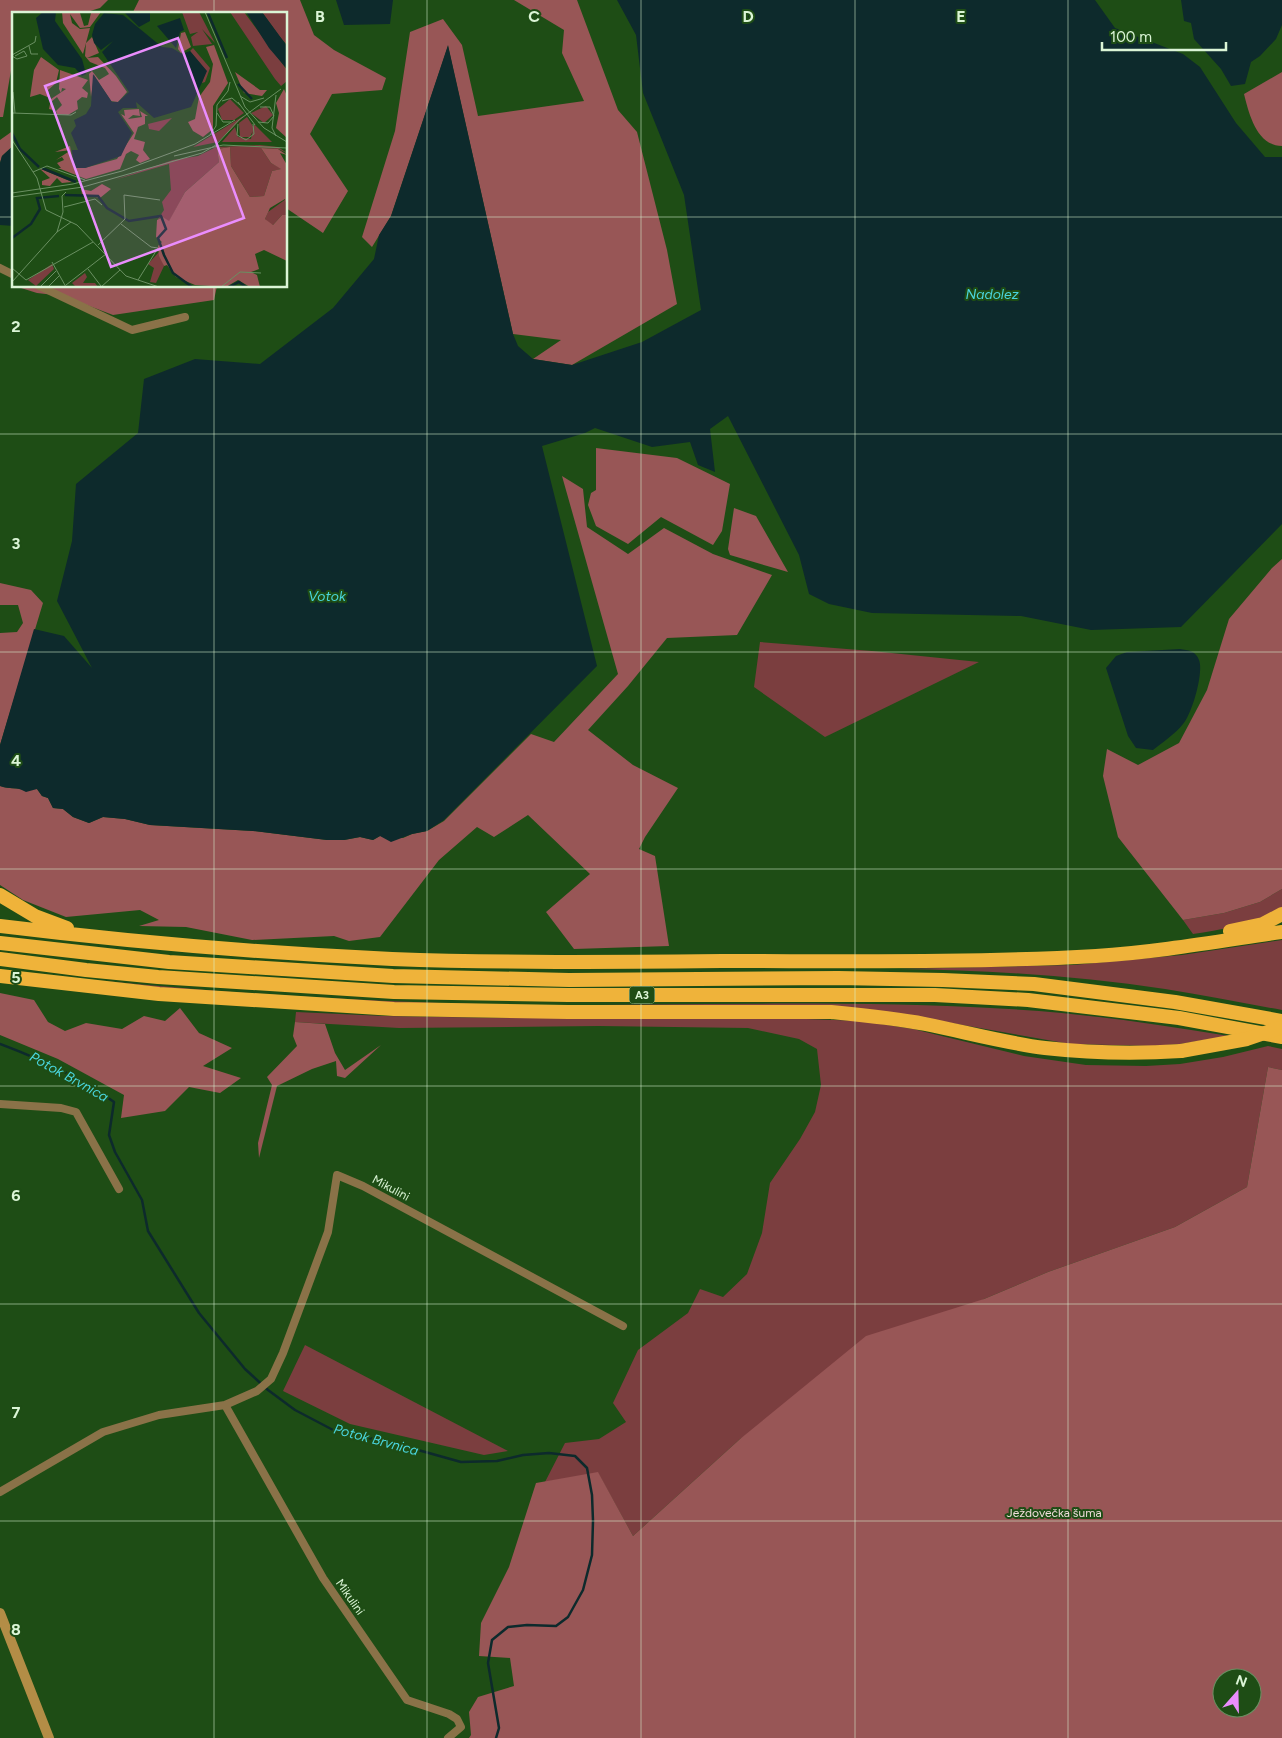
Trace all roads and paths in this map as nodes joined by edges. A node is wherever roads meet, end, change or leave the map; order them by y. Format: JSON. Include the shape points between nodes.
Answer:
{"nodes":[{"id":1,"x":0,"y":268,"type":"edge"},
{"id":2,"x":12,"y":274,"type":"edge"},
{"id":3,"x":43,"y":288,"type":"edge"},
{"id":4,"x":185,"y":317,"type":"dead end"},
{"id":5,"x":0,"y":895,"type":"edge"},
{"id":6,"x":1282,"y":914,"type":"edge"},
{"id":7,"x":0,"y":926,"type":"edge"},
{"id":8,"x":1282,"y":932,"type":"edge"},
{"id":9,"x":119,"y":940,"type":"junction"},
{"id":10,"x":0,"y":944,"type":"edge"},
{"id":11,"x":1165,"y":949,"type":"junction"},
{"id":12,"x":0,"y":960,"type":"edge"},
{"id":13,"x":0,"y":976,"type":"edge"},
{"id":14,"x":1282,"y":1021,"type":"edge"},
{"id":15,"x":1282,"y":1028,"type":"edge"},
{"id":16,"x":1282,"y":1037,"type":"edge"},
{"id":17,"x":0,"y":1104,"type":"edge"},
{"id":18,"x":119,"y":1189,"type":"dead end"},
{"id":19,"x":624,"y":1326,"type":"dead end"},
{"id":20,"x":225,"y":1405,"type":"junction"},
{"id":21,"x":0,"y":1492,"type":"edge"},
{"id":22,"x":0,"y":1614,"type":"edge"},
{"id":23,"x":49,"y":1738,"type":"edge"},
{"id":24,"x":448,"y":1738,"type":"edge"}],
"edges":[{"from":1,"to":2,"type":"street"},
{"from":3,"to":4,"type":"street","via":[[132,330]]},
{"from":5,"to":9,"type":"highway","via":[[42,919]]},
{"from":6,"to":11,"type":"highway","via":[[1263,924],[1178,940]]},
{"from":7,"to":9,"type":"highway"},
{"from":8,"to":11,"type":"highway"},
{"from":9,"to":11,"type":"highway","via":[[394,959],[574,962],[1024,959]]},
{"from":10,"to":14,"type":"highway","number":"A3","via":[[169,962],[393,976],[560,980],[838,978],[1034,984]]},
{"from":12,"to":16,"type":"highway","number":"A3","via":[[158,977],[394,992],[935,995],[1028,1000],[1170,1017]]},
{"from":13,"to":15,"type":"highway","bridge":true,"via":[[159,994],[394,1009],[831,1012],[922,1024],[1042,1048],[1099,1053],[1181,1051],[1247,1039]]},
{"from":17,"to":18,"type":"street","via":[[76,1112]]},
{"from":19,"to":20,"type":"street","name":"Mikulini","via":[[337,1175],[328,1232],[271,1379],[258,1391]]},
{"from":20,"to":21,"type":"street","via":[[159,1415],[103,1432]]},
{"from":20,"to":24,"type":"street","name":"Mikulini","via":[[323,1578],[407,1700],[457,1719],[461,1727]]},
{"from":22,"to":23,"type":"main road"}]}
